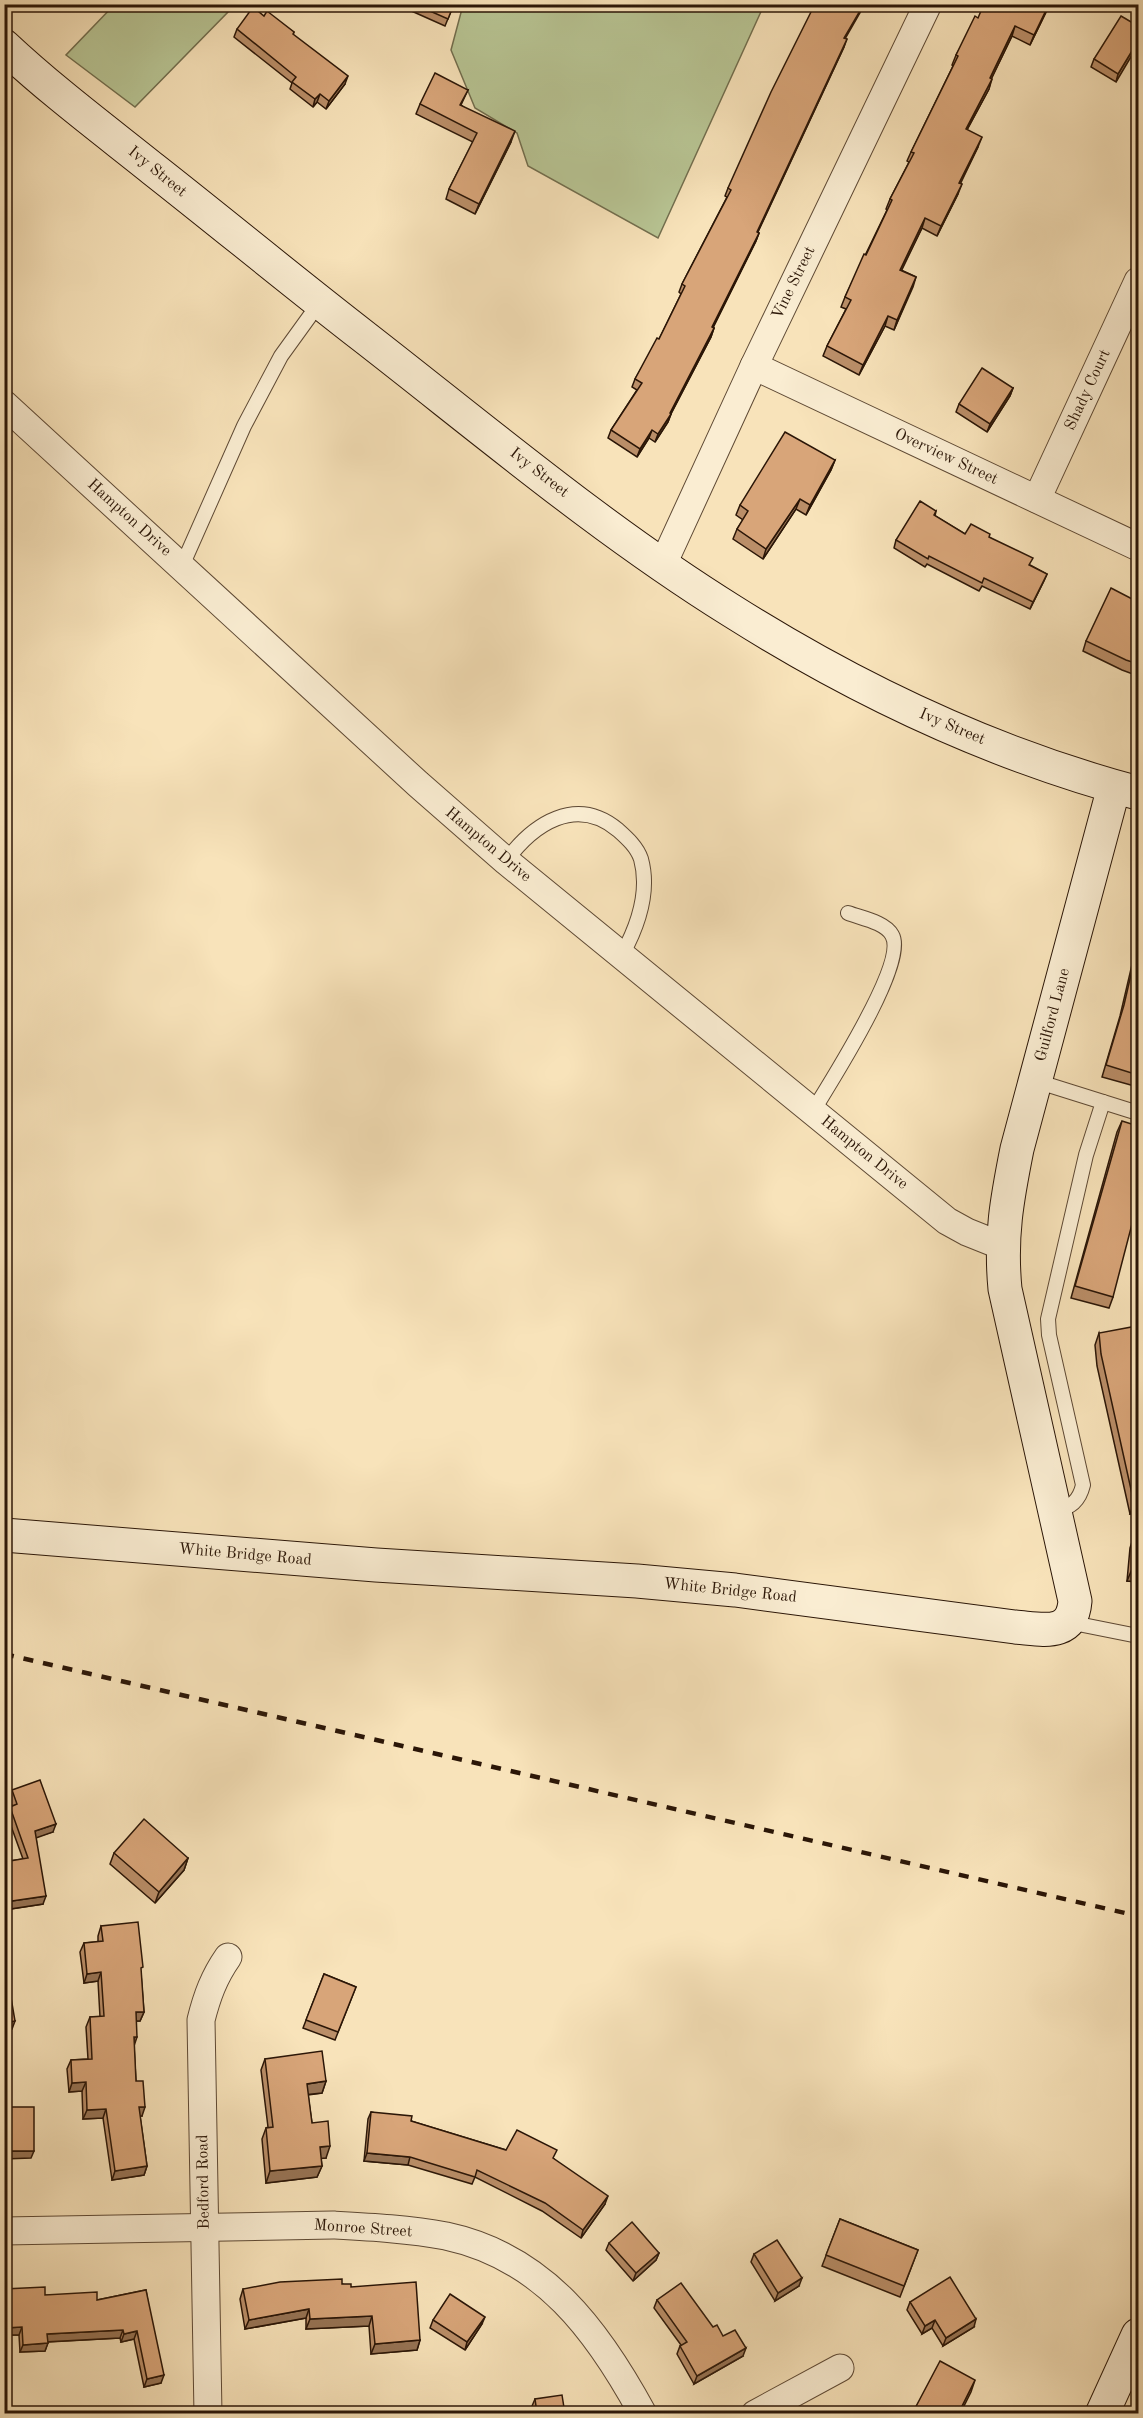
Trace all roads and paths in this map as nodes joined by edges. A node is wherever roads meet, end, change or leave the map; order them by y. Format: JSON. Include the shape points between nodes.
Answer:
{"nodes":[{"id":1,"x":928,"y":4,"type":"edge"},
{"id":2,"x":4,"y":46,"type":"edge"},
{"id":3,"x":1138,"y":281,"type":"edge"},
{"id":4,"x":320,"y":302,"type":"junction"},
{"id":5,"x":754,"y":366,"type":"junction"},
{"id":6,"x":4,"y":404,"type":"edge"},
{"id":7,"x":1037,"y":499,"type":"junction"},
{"id":8,"x":1138,"y":548,"type":"edge"},
{"id":9,"x":663,"y":564,"type":"junction"},
{"id":10,"x":182,"y":566,"type":"junction"},
{"id":11,"x":1126,"y":790,"type":"edge"},
{"id":12,"x":506,"y":861,"type":"junction"},
{"id":13,"x":848,"y":913,"type":"dead end"},
{"id":14,"x":622,"y":955,"type":"junction"},
{"id":15,"x":1036,"y":1081,"type":"junction"},
{"id":16,"x":1103,"y":1102,"type":"junction"},
{"id":17,"x":813,"y":1111,"type":"junction"},
{"id":18,"x":1138,"y":1113,"type":"edge"},
{"id":19,"x":1002,"y":1246,"type":"junction"},
{"id":20,"x":1055,"y":1513,"type":"junction"},
{"id":21,"x":4,"y":1535,"type":"edge"},
{"id":22,"x":1068,"y":1622,"type":"junction"},
{"id":23,"x":1138,"y":1636,"type":"edge"},
{"id":24,"x":228,"y":1957,"type":"dead end"},
{"id":25,"x":204,"y":2228,"type":"junction"},
{"id":26,"x":4,"y":2231,"type":"edge"},
{"id":27,"x":1138,"y":2335,"type":"edge"},
{"id":28,"x":840,"y":2368,"type":"dead end"},
{"id":29,"x":208,"y":2414,"type":"edge"},
{"id":30,"x":643,"y":2414,"type":"edge"},
{"id":31,"x":755,"y":2414,"type":"edge"},
{"id":32,"x":1102,"y":2414,"type":"edge"}],
"edges":[{"from":1,"to":5,"type":"street","name":"Vine Street"},
{"from":2,"to":4,"type":"street","name":"Ivy Street"},
{"from":3,"to":7,"type":"street","name":"Shady Court"},
{"from":4,"to":9,"type":"street","name":"Ivy Street","via":[[602,522]]},
{"from":4,"to":10,"type":"lane","via":[[281,356],[244,426]]},
{"from":5,"to":7,"type":"street","name":"Overview Street"},
{"from":5,"to":9,"type":"street","name":"Vine Street"},
{"from":6,"to":10,"type":"street","name":"Hampton Drive"},
{"from":7,"to":8,"type":"street","name":"Overview Street"},
{"from":9,"to":11,"type":"street","name":"Ivy Street","via":[[730,610],[879,695],[1021,756]]},
{"from":10,"to":12,"type":"street","name":"Hampton Drive"},
{"from":11,"to":15,"type":"street","name":"Guilford Lane"},
{"from":12,"to":14,"type":"street","name":"Hampton Drive"},
{"from":12,"to":14,"type":"lane","via":[[536,829],[555,818],[591,816],[612,825],[637,850],[644,884],[635,933]]},
{"from":13,"to":17,"type":"lane","via":[[886,928],[894,936],[895,945],[873,1009]]},
{"from":14,"to":17,"type":"street","name":"Hampton Drive"},
{"from":15,"to":16,"type":"lane"},
{"from":15,"to":19,"type":"street","name":"Guilford Lane","via":[[1007,1198]]},
{"from":16,"to":18,"type":"lane"},
{"from":16,"to":20,"type":"lane","via":[[1086,1155],[1048,1319],[1083,1485],[1074,1504]]},
{"from":17,"to":19,"type":"street","name":"Hampton Drive","via":[[947,1221]]},
{"from":19,"to":20,"type":"street","via":[[1005,1289]]},
{"from":20,"to":22,"type":"street","via":[[1074,1601],[1074,1612]]},
{"from":21,"to":22,"type":"street","name":"White Bridge Road","via":[[637,1581],[1015,1627],[1052,1630]]},
{"from":22,"to":23,"type":"lane"},
{"from":24,"to":25,"type":"street","name":"Bedford Road","via":[[207,1994],[201,2020]]},
{"from":25,"to":26,"type":"street","name":"Monroe Street"},
{"from":25,"to":29,"type":"street","name":"Bedford Road"},
{"from":25,"to":30,"type":"street","name":"Monroe Street","via":[[377,2227],[446,2236],[495,2253],[540,2279],[578,2314]]},
{"from":27,"to":32,"type":"street"},
{"from":28,"to":31,"type":"street"}]}
